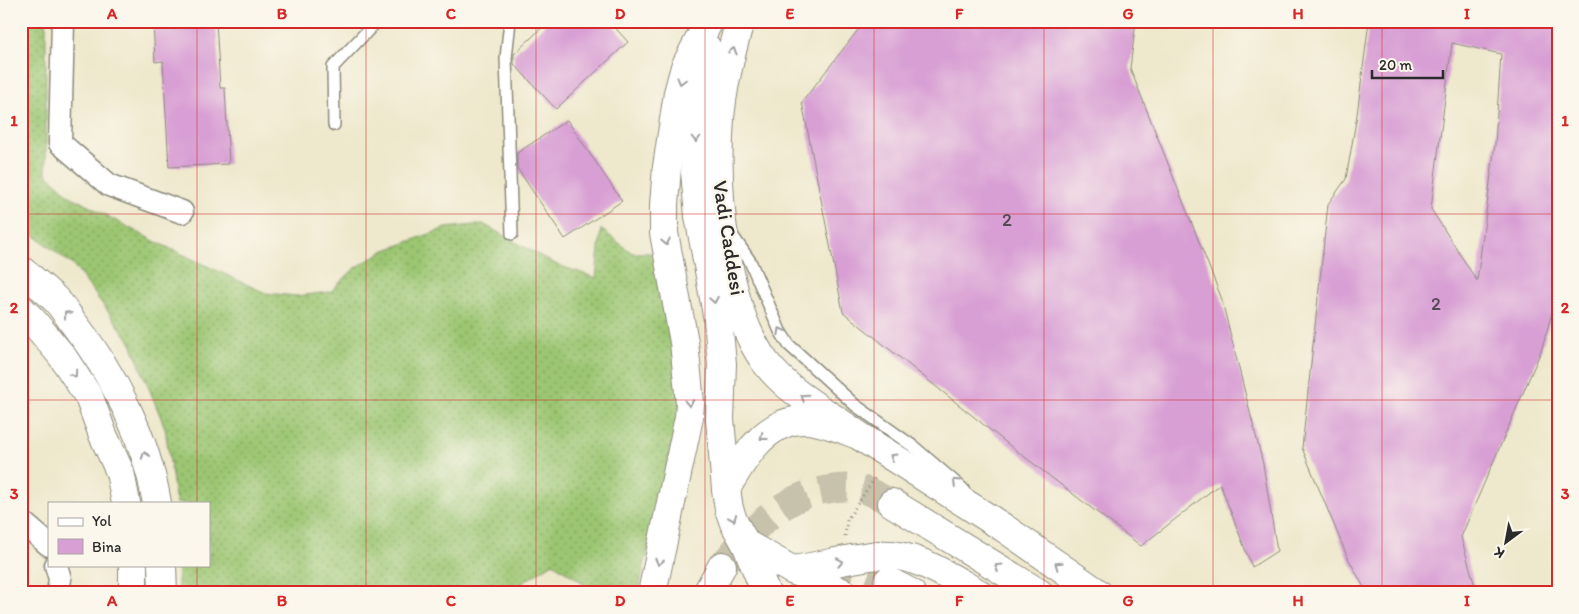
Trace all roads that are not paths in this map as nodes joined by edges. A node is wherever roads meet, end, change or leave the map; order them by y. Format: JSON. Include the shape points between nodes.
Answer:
{"nodes":[{"id":1,"x":63,"y":21,"type":"edge"},
{"id":2,"x":377,"y":21,"type":"edge"},
{"id":3,"x":510,"y":21,"type":"edge"},
{"id":4,"x":711,"y":21,"type":"edge"},
{"id":5,"x":740,"y":21,"type":"edge"},
{"id":6,"x":334,"y":125,"type":"dead end"},
{"id":7,"x":182,"y":212,"type":"dead end"},
{"id":8,"x":723,"y":220,"type":"junction"},
{"id":9,"x":512,"y":234,"type":"dead end"},
{"id":10,"x":21,"y":270,"type":"edge"},
{"id":11,"x":21,"y":309,"type":"edge"},
{"id":12,"x":858,"y":435,"type":"junction"},
{"id":13,"x":726,"y":489,"type":"junction"},
{"id":14,"x":126,"y":502,"type":"edge"},
{"id":15,"x":157,"y":502,"type":"edge"},
{"id":16,"x":892,"y":503,"type":"tunnel mouth"},
{"id":17,"x":21,"y":521,"type":"edge"},
{"id":18,"x":1004,"y":528,"type":"junction"},
{"id":19,"x":48,"y":544,"type":"edge"},
{"id":20,"x":746,"y":544,"type":"junction"},
{"id":21,"x":56,"y":566,"type":"edge"},
{"id":22,"x":133,"y":566,"type":"edge"},
{"id":23,"x":162,"y":566,"type":"edge"},
{"id":24,"x":722,"y":566,"type":"tunnel mouth"},
{"id":25,"x":792,"y":570,"type":"junction"},
{"id":26,"x":58,"y":593,"type":"edge"},
{"id":27,"x":134,"y":593,"type":"edge"},
{"id":28,"x":163,"y":593,"type":"edge"},
{"id":29,"x":652,"y":593,"type":"edge"},
{"id":30,"x":707,"y":593,"type":"edge"},
{"id":31,"x":766,"y":593,"type":"edge"},
{"id":32,"x":844,"y":593,"type":"edge"},
{"id":33,"x":978,"y":593,"type":"edge"},
{"id":34,"x":1039,"y":593,"type":"edge"},
{"id":35,"x":1098,"y":593,"type":"edge"}],
"edges":[{"from":1,"to":7,"type":"street","via":[[60,143],[109,184]]},
{"from":2,"to":6,"type":"lane","via":[[333,67]]},
{"from":3,"to":9,"type":"lane","via":[[506,58]]},
{"from":4,"to":13,"type":"main road","one_way":true,"via":[[701,76],[695,172],[699,216],[718,320],[722,364],[720,419]]},
{"from":4,"to":29,"type":"main road","one_way":true,"via":[[685,67],[666,168],[664,233],[684,342],[690,402]]},
{"from":8,"to":5,"type":"main road","name":"Vadi Caddesi","one_way":true,"via":[[718,183],[720,116]]},
{"from":12,"to":8,"type":"main road","name":"Vadi Caddesi","one_way":true,"via":[[796,392],[755,347],[730,274]]},
{"from":18,"to":8,"type":"lane","one_way":true,"via":[[947,474],[856,405],[789,345],[750,261]]},
{"from":15,"to":10,"type":"main road","one_way":true,"via":[[149,466],[134,424],[114,385],[88,341],[56,300]]},
{"from":11,"to":14,"type":"main road","one_way":true,"via":[[62,356],[89,397],[120,472]]},
{"from":12,"to":13,"type":"main road","one_way":true,"via":[[806,420],[787,423],[756,443]]},
{"from":18,"to":12,"type":"main road","one_way":true},
{"from":13,"to":20,"type":"main road","one_way":true,"via":[[734,523]]},
{"from":34,"to":16,"type":"main road","one_way":true},
{"from":17,"to":19,"type":"street"},
{"from":35,"to":18,"type":"main road","one_way":true},
{"from":20,"to":25,"type":"main road"},
{"from":20,"to":31,"type":"main road"},
{"from":21,"to":26,"type":"street","via":[[60,578]]},
{"from":22,"to":27,"type":"main road"},
{"from":23,"to":28,"type":"main road"},
{"from":24,"to":30,"type":"main road"},
{"from":25,"to":32,"type":"main road"},
{"from":25,"to":33,"type":"main road","one_way":true,"via":[[880,555],[896,556],[937,570]]}]}
